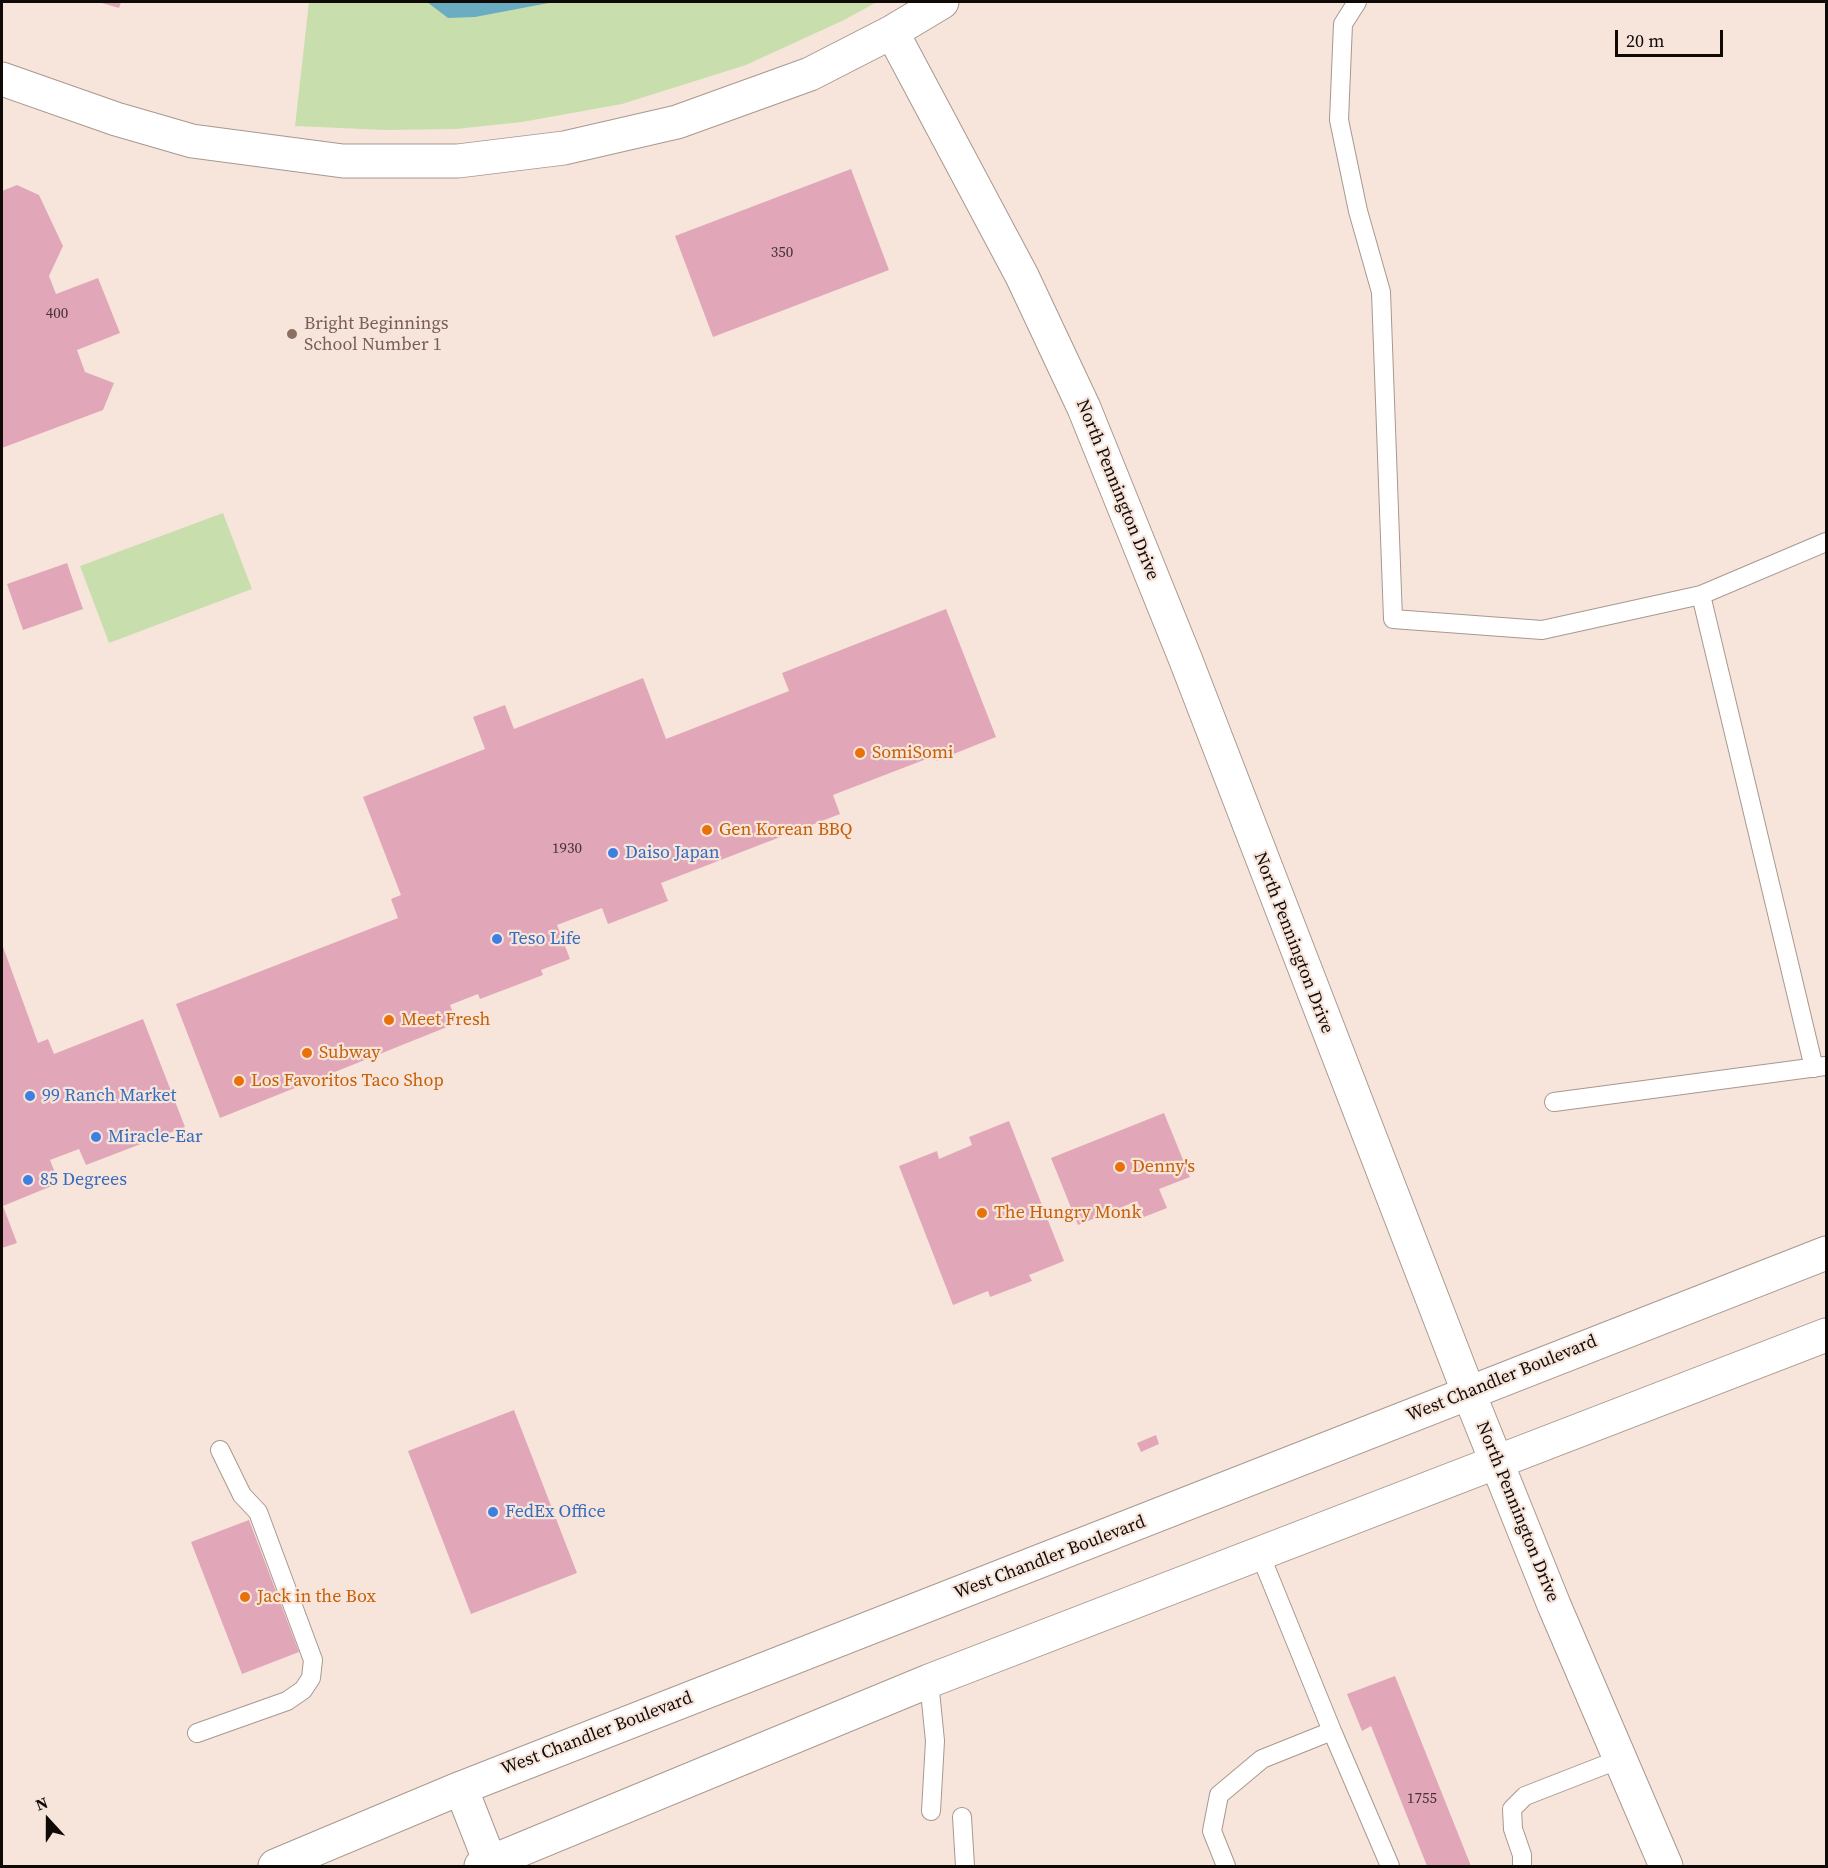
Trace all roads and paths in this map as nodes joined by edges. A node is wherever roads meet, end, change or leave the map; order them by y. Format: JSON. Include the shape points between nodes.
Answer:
{"nodes":[{"id":1,"x":942,"y":2,"type":"edge"},
{"id":2,"x":1357,"y":2,"type":"edge"},
{"id":3,"x":892,"y":32,"type":"junction"},
{"id":4,"x":2,"y":79,"type":"edge"},
{"id":5,"x":1827,"y":542,"type":"edge"},
{"id":6,"x":1701,"y":595,"type":"junction"},
{"id":7,"x":1820,"y":1067,"type":"edge"},
{"id":8,"x":1554,"y":1102,"type":"dead end"},
{"id":9,"x":1827,"y":1253,"type":"edge"},
{"id":10,"x":1827,"y":1335,"type":"edge"},
{"id":11,"x":1468,"y":1391,"type":"junction"},
{"id":12,"x":220,"y":1450,"type":"dead end"},
{"id":13,"x":1496,"y":1460,"type":"junction"},
{"id":14,"x":1260,"y":1554,"type":"junction"},
{"id":15,"x":929,"y":1681,"type":"junction"},
{"id":16,"x":1332,"y":1731,"type":"junction"},
{"id":17,"x":197,"y":1733,"type":"dead end"},
{"id":18,"x":1620,"y":1759,"type":"junction"},
{"id":19,"x":461,"y":1788,"type":"junction"},
{"id":20,"x":931,"y":1810,"type":"dead end"},
{"id":21,"x":963,"y":1817,"type":"dead end"},
{"id":22,"x":486,"y":1864,"type":"edge"},
{"id":23,"x":275,"y":1866,"type":"edge"},
{"id":24,"x":965,"y":1866,"type":"edge"},
{"id":25,"x":1226,"y":1866,"type":"edge"},
{"id":26,"x":1390,"y":1866,"type":"edge"},
{"id":27,"x":1522,"y":1866,"type":"edge"},
{"id":28,"x":1666,"y":1866,"type":"edge"}],
"edges":[{"from":1,"to":3,"type":"main road"},
{"from":2,"to":6,"type":"lane","via":[[1343,24],[1339,120],[1358,211],[1382,292],[1393,619],[1542,630]]},
{"from":3,"to":4,"type":"main road","via":[[810,74],[677,122],[564,148],[458,161],[343,161],[192,141]]},
{"from":3,"to":11,"type":"main road","name":"North Pennington Drive","via":[[1022,276],[1084,408]]},
{"from":5,"to":6,"type":"lane"},
{"from":6,"to":7,"type":"lane"},
{"from":7,"to":8,"type":"lane"},
{"from":9,"to":11,"type":"main road","name":"West Chandler Boulevard"},
{"from":10,"to":13,"type":"main road"},
{"from":11,"to":13,"type":"main road","name":"North Pennington Drive"},
{"from":11,"to":19,"type":"main road","name":"West Chandler Boulevard"},
{"from":12,"to":17,"type":"lane","via":[[242,1495],[258,1512],[313,1660],[311,1678],[303,1690],[287,1701]]},
{"from":13,"to":14,"type":"main road"},
{"from":13,"to":18,"type":"main road","name":"North Pennington Drive"},
{"from":14,"to":15,"type":"main road"},
{"from":14,"to":16,"type":"lane"},
{"from":15,"to":20,"type":"lane","via":[[935,1741]]},
{"from":15,"to":22,"type":"main road"},
{"from":16,"to":25,"type":"lane","via":[[1262,1759],[1219,1795],[1212,1831]]},
{"from":16,"to":26,"type":"lane"},
{"from":18,"to":27,"type":"lane","via":[[1525,1796],[1512,1809]]},
{"from":18,"to":28,"type":"main road","name":"North Pennington Drive"},
{"from":19,"to":22,"type":"main road"},
{"from":19,"to":23,"type":"main road","name":"West Chandler Boulevard"},
{"from":21,"to":24,"type":"lane"}]}
